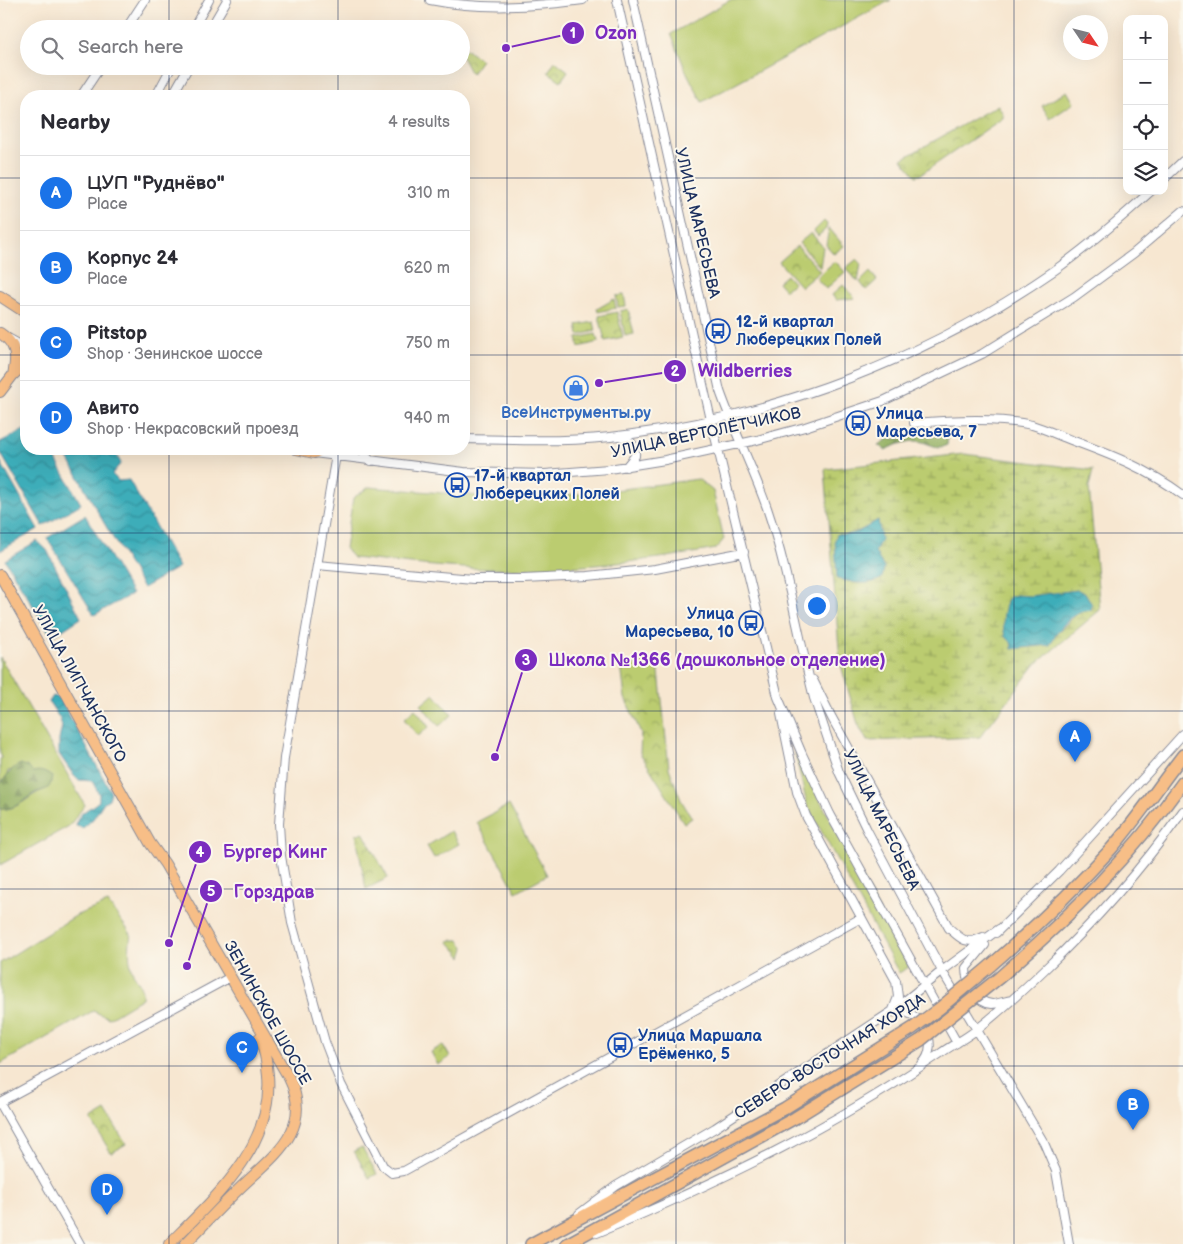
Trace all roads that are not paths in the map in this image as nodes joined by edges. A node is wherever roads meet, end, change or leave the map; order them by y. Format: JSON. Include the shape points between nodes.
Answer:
{"nodes":[{"id":1,"x":146,"y":0,"type":"edge"},
{"id":2,"x":209,"y":0,"type":"edge"},
{"id":3,"x":227,"y":0,"type":"edge"},
{"id":4,"x":430,"y":0,"type":"edge"},
{"id":5,"x":583,"y":0,"type":"edge"},
{"id":6,"x":617,"y":0,"type":"edge"},
{"id":7,"x":633,"y":0,"type":"edge"},
{"id":8,"x":132,"y":20,"type":"edge"},
{"id":9,"x":198,"y":20,"type":"edge"},
{"id":10,"x":215,"y":20,"type":"edge"},
{"id":11,"x":95,"y":75,"type":"edge"},
{"id":12,"x":167,"y":75,"type":"edge"},
{"id":13,"x":184,"y":75,"type":"edge"},
{"id":14,"x":85,"y":90,"type":"edge"},
{"id":15,"x":159,"y":90,"type":"edge"},
{"id":16,"x":175,"y":90,"type":"edge"},
{"id":17,"x":1183,"y":161,"type":"edge"},
{"id":18,"x":1168,"y":175,"type":"edge"},
{"id":19,"x":1147,"y":195,"type":"edge"},
{"id":20,"x":1183,"y":211,"type":"edge"},
{"id":21,"x":0,"y":296,"type":"edge"},
{"id":22,"x":20,"y":309,"type":"edge"},
{"id":23,"x":0,"y":333,"type":"edge"},
{"id":24,"x":10,"y":339,"type":"junction"},
{"id":25,"x":20,"y":345,"type":"edge"},
{"id":26,"x":20,"y":368,"type":"edge"},
{"id":27,"x":13,"y":374,"type":"junction"},
{"id":28,"x":0,"y":392,"type":"edge"},
{"id":29,"x":729,"y":416,"type":"junction"},
{"id":30,"x":712,"y":420,"type":"junction"},
{"id":31,"x":914,"y":423,"type":"dead end"},
{"id":32,"x":619,"y":436,"type":"junction"},
{"id":33,"x":470,"y":439,"type":"edge"},
{"id":34,"x":740,"y":444,"type":"junction"},
{"id":35,"x":719,"y":448,"type":"junction"},
{"id":36,"x":335,"y":455,"type":"edge"},
{"id":37,"x":348,"y":455,"type":"edge"},
{"id":38,"x":365,"y":455,"type":"edge"},
{"id":39,"x":371,"y":461,"type":"junction"},
{"id":40,"x":626,"y":467,"type":"junction"},
{"id":41,"x":1183,"y":496,"type":"edge"},
{"id":42,"x":744,"y":552,"type":"junction"},
{"id":43,"x":317,"y":565,"type":"junction"},
{"id":44,"x":0,"y":575,"type":"edge"},
{"id":45,"x":806,"y":667,"type":"junction"},
{"id":46,"x":778,"y":697,"type":"junction"},
{"id":47,"x":1183,"y":734,"type":"edge"},
{"id":48,"x":1183,"y":754,"type":"edge"},
{"id":49,"x":1183,"y":782,"type":"edge"},
{"id":50,"x":131,"y":808,"type":"joint"},
{"id":51,"x":1183,"y":811,"type":"edge"},
{"id":52,"x":159,"y":858,"type":"junction"},
{"id":53,"x":861,"y":918,"type":"junction"},
{"id":54,"x":999,"y":929,"type":"junction"},
{"id":55,"x":942,"y":971,"type":"junction"},
{"id":56,"x":225,"y":980,"type":"junction"},
{"id":57,"x":924,"y":986,"type":"junction"},
{"id":58,"x":1014,"y":999,"type":"junction"},
{"id":59,"x":892,"y":1012,"type":"junction"},
{"id":60,"x":976,"y":1030,"type":"junction"},
{"id":61,"x":957,"y":1043,"type":"junction"},
{"id":62,"x":911,"y":1074,"type":"junction"},
{"id":63,"x":0,"y":1103,"type":"edge"},
{"id":64,"x":552,"y":1234,"type":"junction"},
{"id":65,"x":80,"y":1244,"type":"edge"},
{"id":66,"x":169,"y":1244,"type":"edge"},
{"id":67,"x":185,"y":1244,"type":"edge"},
{"id":68,"x":532,"y":1244,"type":"edge"},
{"id":69,"x":568,"y":1244,"type":"edge"},
{"id":70,"x":1069,"y":1244,"type":"edge"}],
"edges":[{"from":1,"to":8,"type":"street"},
{"from":2,"to":9,"type":"street"},
{"from":3,"to":10,"type":"street"},
{"from":4,"to":5,"type":"street","via":[[502,7]]},
{"from":6,"to":30,"type":"street","name":"УЛИЦА МАРЕСЬЕВА"},
{"from":7,"to":29,"type":"street","name":"УЛИЦА МАРЕСЬЕВА","via":[[718,381]]},
{"from":11,"to":14,"type":"street"},
{"from":12,"to":15,"type":"street"},
{"from":13,"to":16,"type":"street"},
{"from":17,"to":18,"type":"street"},
{"from":19,"to":29,"type":"street","name":"УЛИЦА ВЕРТОЛЁТЧИКОВ","via":[[1108,230],[1054,270],[961,328],[869,370],[804,394]]},
{"from":20,"to":34,"type":"street","name":"УЛИЦА ВЕРТОЛЁТЧИКОВ","via":[[1134,253],[1074,297],[982,354],[883,401]]},
{"from":21,"to":22,"type":"main road"},
{"from":23,"to":24,"type":"main road"},
{"from":24,"to":25,"type":"street"},
{"from":24,"to":27,"type":"main road","via":[[16,363]]},
{"from":26,"to":27,"type":"main road"},
{"from":27,"to":28,"type":"main road"},
{"from":29,"to":30,"type":"street","name":"УЛИЦА ВЕРТОЛЁТЧИКОВ"},
{"from":29,"to":34,"type":"street","name":"УЛИЦА МАРЕСЬЕВА"},
{"from":30,"to":32,"type":"street","name":"УЛИЦА ВЕРТОЛЁТЧИКОВ"},
{"from":30,"to":35,"type":"street","name":"УЛИЦА МАРЕСЬЕВА"},
{"from":31,"to":41,"type":"street","via":[[949,420],[1032,425],[1135,465],[1166,482]]},
{"from":32,"to":33,"type":"street","name":"УЛИЦА ВЕРТОЛЁТЧИКОВ","via":[[552,441]]},
{"from":32,"to":40,"type":"street","via":[[627,438],[635,446],[635,456]]},
{"from":34,"to":35,"type":"street","name":"УЛИЦА ВЕРТОЛЁТЧИКОВ"},
{"from":34,"to":45,"type":"street","name":"УЛИЦА МАРЕСЬЕВА","via":[[776,537]]},
{"from":35,"to":40,"type":"street","name":"УЛИЦА ВЕРТОЛЁТЧИКОВ"},
{"from":35,"to":42,"type":"street"},
{"from":36,"to":43,"type":"street"},
{"from":37,"to":39,"type":"street","name":"УЛИЦА ВЕРТОЛЁТЧИКОВ"},
{"from":38,"to":39,"type":"street"},
{"from":39,"to":40,"type":"street","name":"УЛИЦА ВЕРТОЛЁТЧИКОВ","via":[[464,472],[545,474]]},
{"from":42,"to":43,"type":"street","via":[[655,569],[522,579],[473,579]]},
{"from":42,"to":46,"type":"street"},
{"from":43,"to":53,"type":"street","via":[[284,758],[279,824],[282,856],[292,923],[325,1042],[341,1084],[387,1170],[404,1171]]},
{"from":44,"to":50,"type":"main road","name":"УЛИЦА ЛИПЧАНСКОГО"},
{"from":45,"to":54,"type":"street","via":[[949,928],[967,942]]},
{"from":45,"to":55,"type":"street","name":"УЛИЦА МАРЕСЬЕВА","via":[[839,772]]},
{"from":46,"to":53,"type":"street","via":[[803,808]]},
{"from":46,"to":57,"type":"street","via":[[830,814]]},
{"from":47,"to":54,"type":"street","via":[[1059,871]]},
{"from":48,"to":64,"type":"highway","name":"СЕВЕРО-ВОСТОЧНАЯ ХОРДА","bridge":true,"via":[[1112,847],[1074,889],[940,1008],[785,1108]]},
{"from":49,"to":69,"type":"highway","name":"СЕВЕРО-ВОСТОЧНАЯ ХОРДА","bridge":true,"via":[[1125,856],[1085,899],[1000,977],[921,1040],[795,1118]]},
{"from":50,"to":52,"type":"main road","name":"ЗЕНИНСКОЕ ШОССЕ"},
{"from":51,"to":58,"type":"street","via":[[1096,918]]},
{"from":52,"to":56,"type":"main road","name":"ЗЕНИНСКОЕ ШОССЕ","via":[[161,867]]},
{"from":52,"to":67,"type":"main road","name":"ЗЕНИНСКОЕ ШОССЕ","via":[[297,1096],[296,1120],[281,1147]]},
{"from":53,"to":59,"type":"street","via":[[896,981],[897,1000]]},
{"from":54,"to":55,"type":"street"},
{"from":54,"to":58,"type":"street","via":[[972,958],[966,968],[966,977],[984,1001],[994,1004]]},
{"from":55,"to":57,"type":"street"},
{"from":55,"to":60,"type":"street","name":"УЛИЦА МАРЕСЬЕВА"},
{"from":56,"to":63,"type":"street"},
{"from":56,"to":66,"type":"main road","name":"ЗЕНИНСКОЕ ШОССЕ","via":[[264,1047],[269,1085],[266,1113],[248,1155]]},
{"from":57,"to":59,"type":"street"},
{"from":57,"to":61,"type":"street"},
{"from":58,"to":60,"type":"street"},
{"from":59,"to":62,"type":"street","via":[[904,1011],[917,1017],[930,1038],[930,1051]]},
{"from":59,"to":64,"type":"street","via":[[715,1128],[616,1186]]},
{"from":60,"to":61,"type":"street"},
{"from":60,"to":70,"type":"street","name":"УЛИЦА МАРЕСЬЕВА","via":[[1044,1143],[1056,1172]]},
{"from":61,"to":62,"type":"street"},
{"from":62,"to":69,"type":"street","via":[[845,1115],[750,1164],[678,1199]]},
{"from":63,"to":65,"type":"street"},
{"from":64,"to":68,"type":"highway","name":"СЕВЕРО-ВОСТОЧНАЯ ХОРДА"}]}
